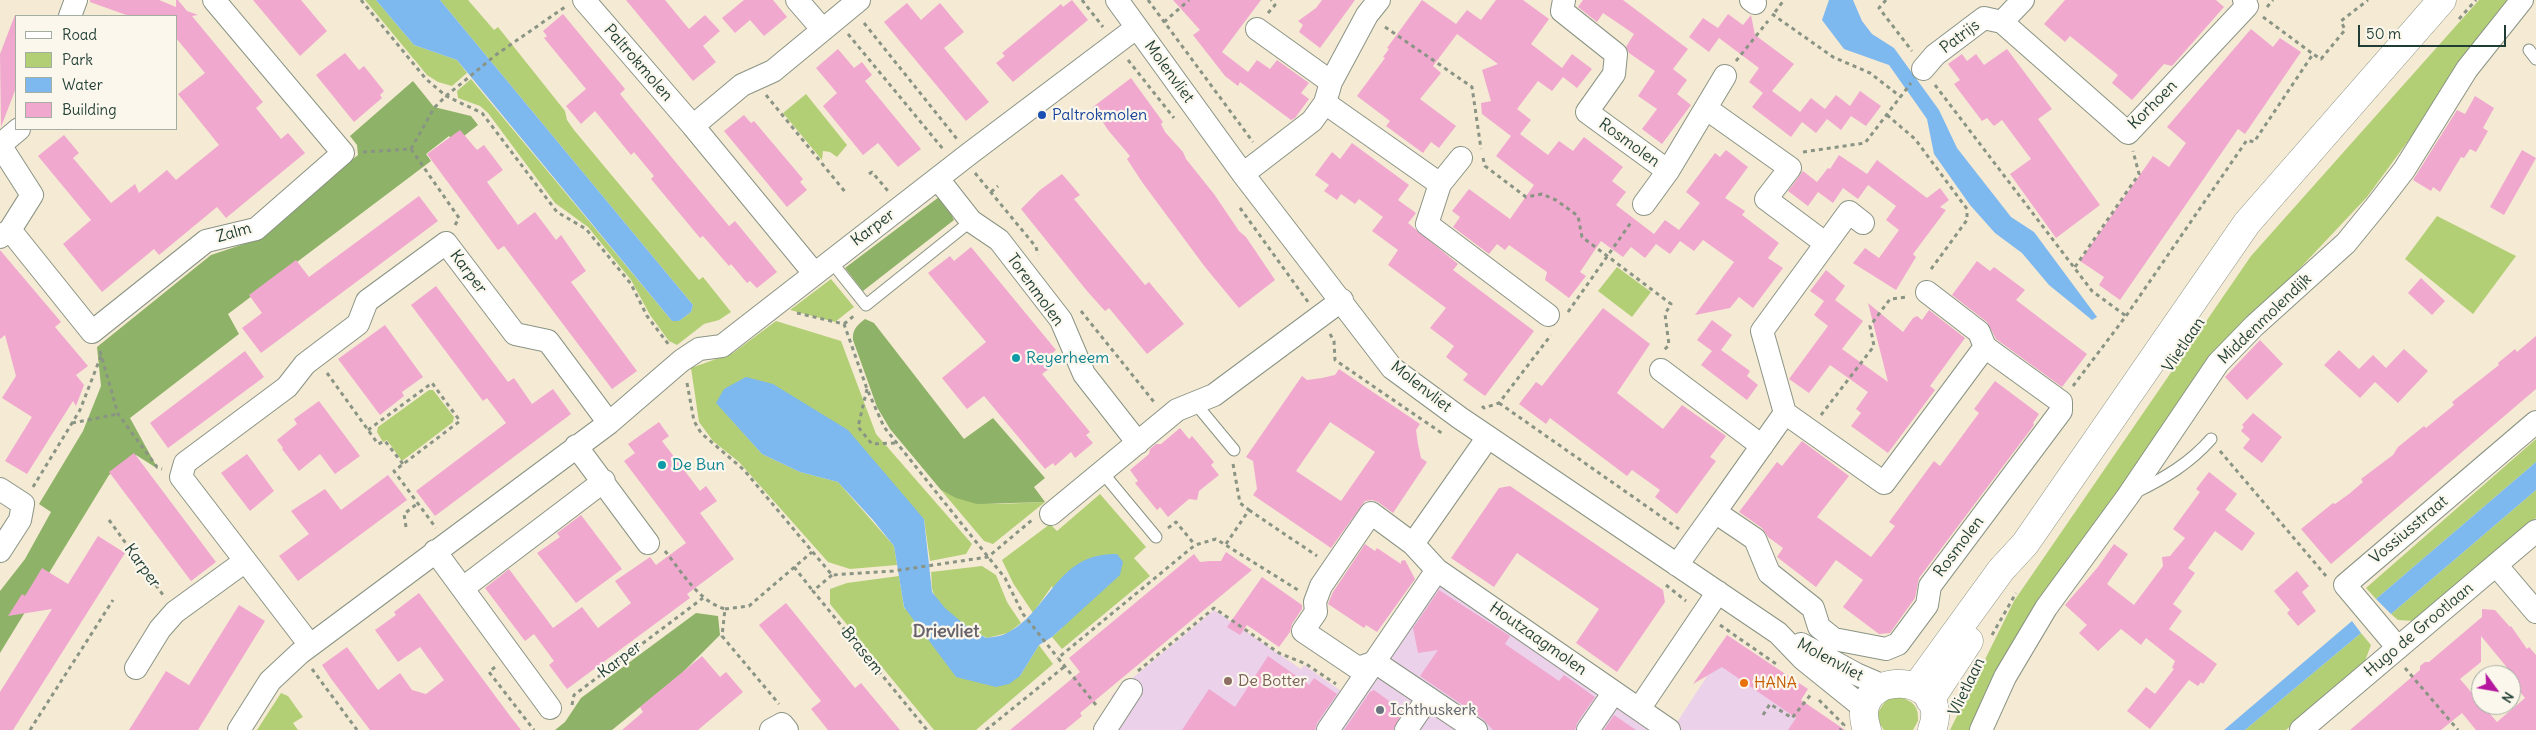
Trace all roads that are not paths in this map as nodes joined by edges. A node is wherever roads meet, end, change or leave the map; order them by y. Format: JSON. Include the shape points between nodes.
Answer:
{"nodes":[{"id":1,"x":76,"y":0,"type":"edge"},
{"id":2,"x":214,"y":0,"type":"edge"},
{"id":3,"x":797,"y":0,"type":"edge"},
{"id":4,"x":1117,"y":0,"type":"edge"},
{"id":5,"x":1564,"y":0,"type":"edge"},
{"id":6,"x":2023,"y":0,"type":"edge"},
{"id":7,"x":2522,"y":0,"type":"edge"},
{"id":8,"x":576,"y":3,"type":"edge"},
{"id":9,"x":2246,"y":3,"type":"edge"},
{"id":10,"x":1373,"y":7,"type":"edge"},
{"id":11,"x":847,"y":10,"type":"edge"},
{"id":12,"x":2450,"y":11,"type":"edge"},
{"id":13,"x":70,"y":15,"type":"edge"},
{"id":14,"x":2002,"y":22,"type":"junction"},
{"id":15,"x":1136,"y":28,"type":"junction"},
{"id":16,"x":1257,"y":29,"type":"dead end"},
{"id":17,"x":1923,"y":69,"type":"road end"},
{"id":18,"x":1725,"y":76,"type":"road end"},
{"id":19,"x":1328,"y":92,"type":"junction"},
{"id":20,"x":1707,"y":109,"type":"junction"},
{"id":21,"x":693,"y":126,"type":"junction"},
{"id":22,"x":18,"y":130,"type":"edge"},
{"id":23,"x":0,"y":145,"type":"edge"},
{"id":24,"x":1461,"y":158,"type":"dead end"},
{"id":25,"x":1668,"y":171,"type":"junction"},
{"id":26,"x":1243,"y":174,"type":"junction"},
{"id":27,"x":938,"y":180,"type":"junction"},
{"id":28,"x":1440,"y":184,"type":"junction"},
{"id":29,"x":1644,"y":204,"type":"dead end"},
{"id":30,"x":971,"y":220,"type":"junction"},
{"id":31,"x":1863,"y":223,"type":"dead end"},
{"id":32,"x":5,"y":233,"type":"edge"},
{"id":33,"x":1825,"y":243,"type":"junction"},
{"id":34,"x":822,"y":267,"type":"junction"},
{"id":35,"x":1921,"y":287,"type":"road end"},
{"id":36,"x":1342,"y":300,"type":"junction"},
{"id":37,"x":1548,"y":315,"type":"dead end"},
{"id":38,"x":1985,"y":347,"type":"junction"},
{"id":39,"x":1661,"y":370,"type":"road end"},
{"id":40,"x":1196,"y":403,"type":"junction"},
{"id":41,"x":1785,"y":413,"type":"junction"},
{"id":42,"x":2536,"y":422,"type":"edge"},
{"id":43,"x":609,"y":423,"type":"junction"},
{"id":44,"x":1488,"y":437,"type":"junction"},
{"id":45,"x":2211,"y":439,"type":"road end"},
{"id":46,"x":1138,"y":443,"type":"junction"},
{"id":47,"x":576,"y":446,"type":"junction"},
{"id":48,"x":1762,"y":446,"type":"junction"},
{"id":49,"x":1234,"y":450,"type":"road end"},
{"id":50,"x":1102,"y":472,"type":"junction"},
{"id":51,"x":604,"y":481,"type":"junction"},
{"id":52,"x":0,"y":489,"type":"edge"},
{"id":53,"x":2128,"y":496,"type":"junction"},
{"id":54,"x":1715,"y":512,"type":"junction"},
{"id":55,"x":1051,"y":514,"type":"road end"},
{"id":56,"x":2536,"y":531,"type":"edge"},
{"id":57,"x":1156,"y":537,"type":"road end"},
{"id":58,"x":648,"y":543,"type":"road end"},
{"id":59,"x":1413,"y":544,"type":"junction"},
{"id":60,"x":441,"y":546,"type":"junction"},
{"id":61,"x":0,"y":551,"type":"edge"},
{"id":62,"x":244,"y":562,"type":"junction"},
{"id":63,"x":1677,"y":565,"type":"junction"},
{"id":64,"x":2496,"y":565,"type":"junction"},
{"id":65,"x":1437,"y":570,"type":"junction"},
{"id":66,"x":463,"y":588,"type":"junction"},
{"id":67,"x":1718,"y":592,"type":"junction"},
{"id":68,"x":2536,"y":612,"type":"edge"},
{"id":69,"x":1778,"y":633,"type":"junction"},
{"id":70,"x":305,"y":649,"type":"junction"},
{"id":71,"x":2395,"y":650,"type":"junction"},
{"id":72,"x":1367,"y":665,"type":"junction"},
{"id":73,"x":136,"y":668,"type":"dead end"},
{"id":74,"x":1133,"y":682,"type":"road end"},
{"id":75,"x":1884,"y":686,"type":"junction"},
{"id":76,"x":1614,"y":692,"type":"junction"},
{"id":77,"x":1923,"y":693,"type":"junction"},
{"id":78,"x":1428,"y":698,"type":"junction"},
{"id":79,"x":560,"y":709,"type":"road end"},
{"id":80,"x":1639,"y":709,"type":"junction"},
{"id":81,"x":1104,"y":719,"type":"edge"},
{"id":82,"x":1866,"y":719,"type":"edge"},
{"id":83,"x":1450,"y":721,"type":"edge"},
{"id":84,"x":239,"y":730,"type":"edge"},
{"id":85,"x":1328,"y":730,"type":"edge"},
{"id":86,"x":1406,"y":730,"type":"edge"},
{"id":87,"x":1476,"y":730,"type":"edge"},
{"id":88,"x":1588,"y":730,"type":"edge"},
{"id":89,"x":1668,"y":730,"type":"edge"},
{"id":90,"x":1932,"y":730,"type":"edge"},
{"id":91,"x":1981,"y":730,"type":"edge"},
{"id":92,"x":2301,"y":730,"type":"edge"}],
"edges":[{"from":1,"to":13,"type":"street"},
{"from":2,"to":32,"type":"street","name":"Zalm","via":[[342,153],[256,229],[206,241],[92,332]]},
{"from":3,"to":11,"type":"street"},
{"from":4,"to":15,"type":"street","name":"Molenvliet"},
{"from":5,"to":25,"type":"street","name":"Rosmolen","via":[[1562,11],[1616,54],[1614,74],[1587,112]]},
{"from":6,"to":14,"type":"street","name":"Patrijs"},
{"from":7,"to":53,"type":"street","name":"Middenmolendijk","via":[[2468,69],[2404,170],[2377,205],[2346,243],[2218,363]]},
{"from":8,"to":21,"type":"street","name":"Paltrokmolen"},
{"from":9,"to":14,"type":"street","name":"Korhoen","via":[[2128,133]]},
{"from":10,"to":19,"type":"street"},
{"from":11,"to":21,"type":"street","via":[[773,71],[742,85]]},
{"from":12,"to":77,"type":"street","name":"Vlietlaan","via":[[2247,223],[2024,544],[2011,578]]},
{"from":14,"to":17,"type":"street","name":"Patrijs","via":[[1984,18],[1935,55]]},
{"from":15,"to":26,"type":"street","name":"Molenvliet"},
{"from":15,"to":27,"type":"street","name":"Karper"},
{"from":16,"to":19,"type":"street"},
{"from":18,"to":20,"type":"street","name":"Rosmolen"},
{"from":19,"to":26,"type":"street","via":[[1312,121]]},
{"from":19,"to":28,"type":"street"},
{"from":20,"to":25,"type":"street","name":"Rosmolen"},
{"from":20,"to":33,"type":"street","via":[[1790,168],[1766,199]]},
{"from":21,"to":34,"type":"street","name":"Paltrokmolen"},
{"from":22,"to":23,"type":"street"},
{"from":23,"to":32,"type":"street","via":[[32,195]]},
{"from":24,"to":28,"type":"street"},
{"from":25,"to":29,"type":"street","name":"Rosmolen"},
{"from":26,"to":36,"type":"street","name":"Molenvliet"},
{"from":27,"to":30,"type":"street","name":"Torenmolen"},
{"from":27,"to":34,"type":"street","name":"Karper"},
{"from":28,"to":37,"type":"street","via":[[1427,224]]},
{"from":30,"to":34,"type":"lane","via":[[866,305]]},
{"from":30,"to":46,"type":"street","name":"Torenmolen","via":[[999,240],[1061,320],[1084,374]]},
{"from":31,"to":33,"type":"street","via":[[1849,212]]},
{"from":33,"to":41,"type":"street","via":[[1762,331]]},
{"from":34,"to":43,"type":"street","name":"Karper","via":[[722,346],[699,349],[681,361]]},
{"from":35,"to":38,"type":"street","via":[[1979,332]]},
{"from":36,"to":40,"type":"street","via":[[1214,395]]},
{"from":36,"to":44,"type":"street","name":"Molenvliet","via":[[1392,368]]},
{"from":38,"to":41,"type":"street","via":[[1884,483]]},
{"from":38,"to":54,"type":"street","name":"Rosmolen","via":[[2061,402],[2061,411],[1930,586],[1927,605],[1898,644],[1886,649],[1834,639],[1819,627],[1813,608],[1769,573],[1755,539]]},
{"from":39,"to":48,"type":"street"},
{"from":40,"to":46,"type":"street","via":[[1177,410]]},
{"from":40,"to":49,"type":"lane"},
{"from":41,"to":48,"type":"street"},
{"from":42,"to":71,"type":"street","name":"Vossiusstraat","via":[[2344,585]]},
{"from":43,"to":47,"type":"street","name":"Karper"},
{"from":43,"to":62,"type":"street","name":"Karper","via":[[548,341],[515,334],[446,243],[367,301],[358,324],[305,364],[287,387],[185,463],[181,477]]},
{"from":44,"to":59,"type":"street"},
{"from":44,"to":63,"type":"street","name":"Molenvliet"},
{"from":45,"to":53,"type":"lane","via":[[2185,464]]},
{"from":46,"to":50,"type":"street"},
{"from":47,"to":51,"type":"street"},
{"from":47,"to":60,"type":"street","name":"Karper"},
{"from":48,"to":54,"type":"street"},
{"from":50,"to":55,"type":"street"},
{"from":50,"to":57,"type":"lane"},
{"from":51,"to":58,"type":"street"},
{"from":51,"to":66,"type":"street"},
{"from":52,"to":61,"type":"street","via":[[23,504],[20,520]]},
{"from":53,"to":91,"type":"street","name":"Middenmolendijk","via":[[2046,608],[2005,676]]},
{"from":54,"to":63,"type":"street"},
{"from":56,"to":64,"type":"street","name":"Hugo de Grootlaan"},
{"from":59,"to":65,"type":"street","name":"Houtzaagmolen"},
{"from":59,"to":72,"type":"street","name":"Houtzaagmolen","via":[[1371,513],[1321,586],[1315,602],[1316,612],[1303,632]]},
{"from":60,"to":66,"type":"street"},
{"from":60,"to":70,"type":"street","name":"Karper"},
{"from":62,"to":70,"type":"street"},
{"from":62,"to":73,"type":"street","via":[[175,612],[160,629]]},
{"from":63,"to":67,"type":"street","name":"Molenvliet"},
{"from":64,"to":68,"type":"street"},
{"from":64,"to":71,"type":"street","name":"Hugo de Grootlaan"},
{"from":65,"to":72,"type":"street"},
{"from":65,"to":76,"type":"street","name":"Houtzaagmolen"},
{"from":66,"to":79,"type":"street","via":[[510,655]]},
{"from":67,"to":69,"type":"street","name":"Molenvliet"},
{"from":67,"to":80,"type":"street"},
{"from":69,"to":75,"type":"street","name":"Molenvliet"},
{"from":69,"to":82,"type":"street","name":"Molenvliet"},
{"from":70,"to":84,"type":"street","name":"Karper","via":[[270,681]]},
{"from":71,"to":92,"type":"street","name":"Hugo de Grootlaan"},
{"from":72,"to":78,"type":"street"},
{"from":72,"to":85,"type":"street","via":[[1353,694]]},
{"from":74,"to":81,"type":"street"},
{"from":75,"to":77,"type":"street","via":[[1900,682]]},
{"from":75,"to":82,"type":"street","via":[[1872,695]]},
{"from":76,"to":80,"type":"street","name":"Houtzaagmolen"},
{"from":76,"to":88,"type":"street"},
{"from":77,"to":90,"type":"street","via":[[1934,717]]},
{"from":78,"to":83,"type":"street"},
{"from":78,"to":86,"type":"street"},
{"from":80,"to":89,"type":"street","name":"Houtzaagmolen"},
{"from":83,"to":87,"type":"street"}]}
